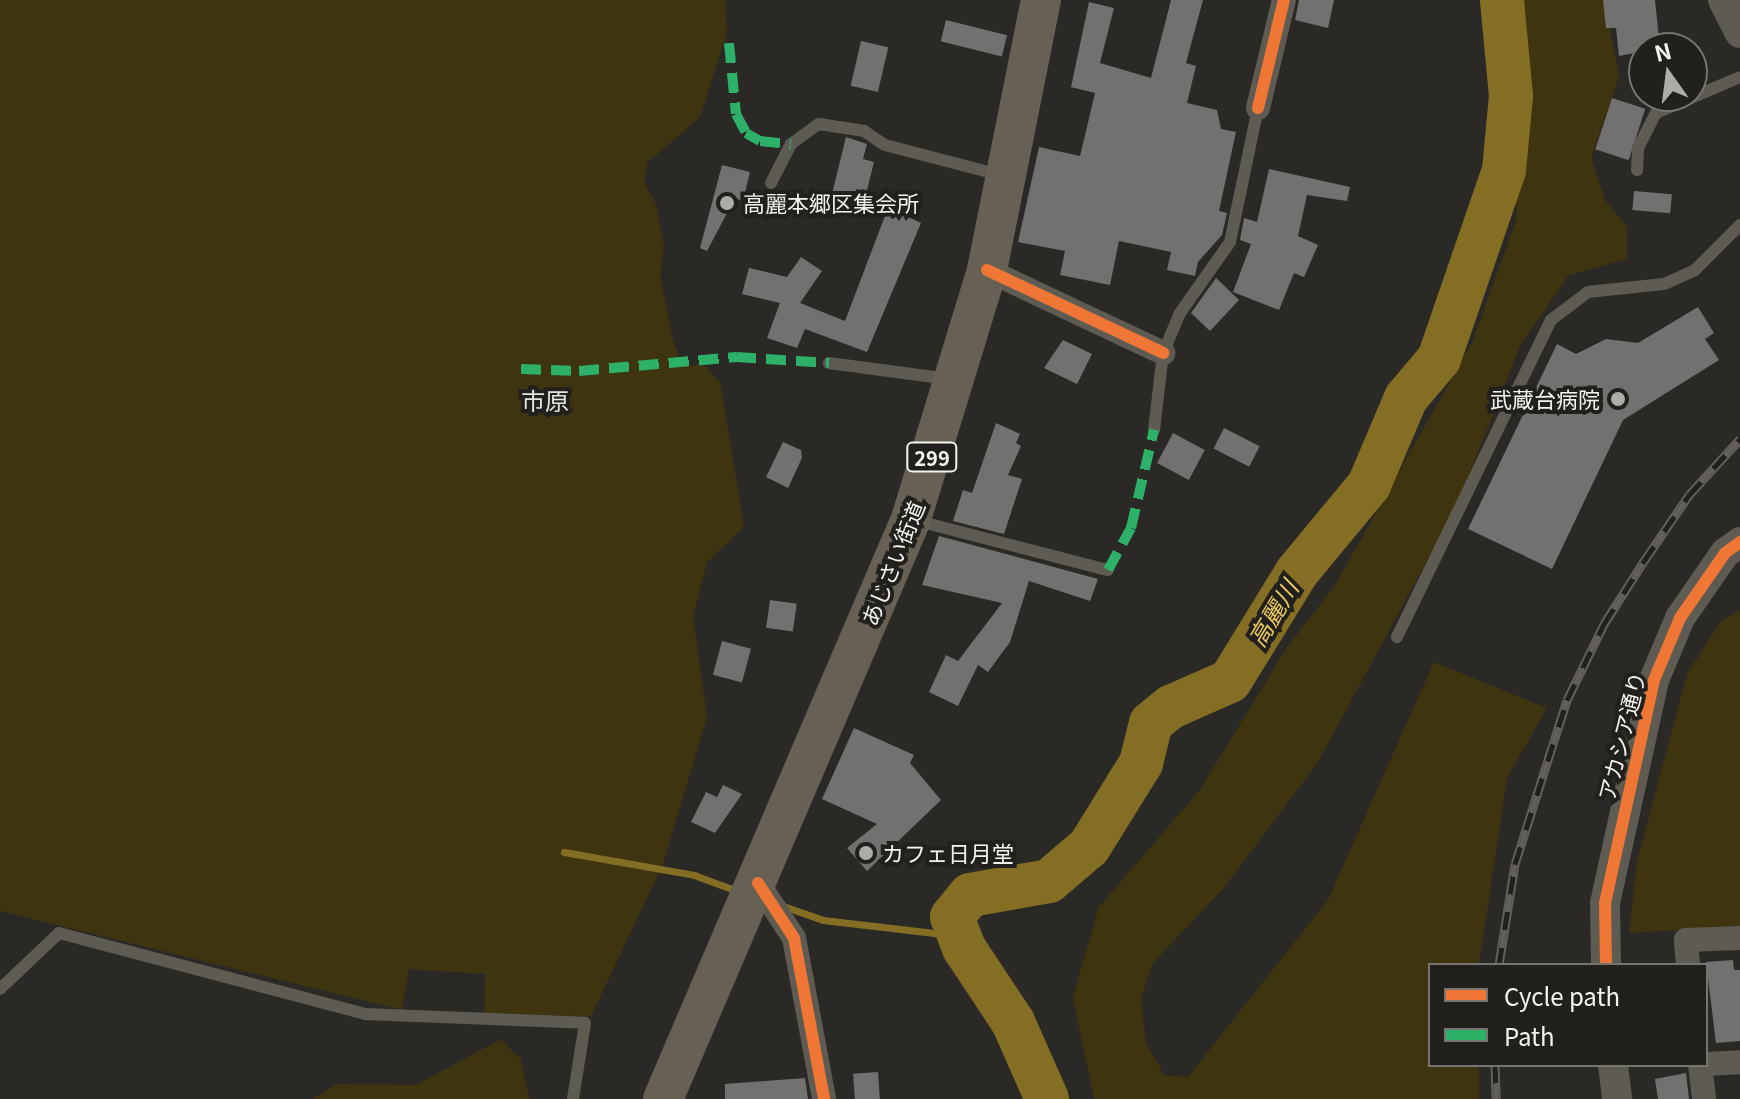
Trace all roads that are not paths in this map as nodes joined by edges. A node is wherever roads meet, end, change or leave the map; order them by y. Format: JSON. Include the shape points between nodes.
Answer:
{"nodes":[{"id":1,"x":1041,"y":0,"type":"edge"},
{"id":2,"x":1284,"y":0,"type":"edge"},
{"id":3,"x":1723,"y":0,"type":"edge"},
{"id":4,"x":1740,"y":33,"type":"edge"},
{"id":5,"x":1740,"y":77,"type":"edge"},
{"id":6,"x":1258,"y":108,"type":"joint"},
{"id":7,"x":1637,"y":170,"type":"dead end"},
{"id":8,"x":1007,"y":176,"type":"junction"},
{"id":9,"x":771,"y":183,"type":"dead end"},
{"id":10,"x":1740,"y":225,"type":"edge"},
{"id":11,"x":987,"y":270,"type":"junction"},
{"id":12,"x":1163,"y":353,"type":"junction"},
{"id":13,"x":829,"y":363,"type":"dead end"},
{"id":14,"x":957,"y":381,"type":"junction"},
{"id":15,"x":1154,"y":430,"type":"dead end"},
{"id":16,"x":911,"y":519,"type":"junction"},
{"id":17,"x":1740,"y":542,"type":"edge"},
{"id":18,"x":1108,"y":570,"type":"dead end"},
{"id":19,"x":1397,"y":637,"type":"dead end"},
{"id":20,"x":755,"y":892,"type":"junction"},
{"id":21,"x":1740,"y":938,"type":"edge"},
{"id":22,"x":1606,"y":963,"type":"edge"},
{"id":23,"x":1688,"y":963,"type":"edge"},
{"id":24,"x":0,"y":989,"type":"edge"},
{"id":25,"x":1740,"y":1062,"type":"edge"},
{"id":26,"x":1708,"y":1064,"type":"edge"},
{"id":27,"x":1613,"y":1067,"type":"edge"},
{"id":28,"x":1700,"y":1067,"type":"edge"},
{"id":29,"x":573,"y":1099,"type":"edge"},
{"id":30,"x":663,"y":1099,"type":"edge"},
{"id":31,"x":824,"y":1099,"type":"edge"},
{"id":32,"x":1617,"y":1099,"type":"edge"},
{"id":33,"x":1704,"y":1099,"type":"edge"}],
"edges":[{"from":1,"to":8,"type":"highway","name":"あじさい街道","number":"299"},
{"from":2,"to":6,"type":"street"},
{"from":3,"to":4,"type":"street"},
{"from":5,"to":7,"type":"lane","via":[[1656,113],[1638,148]]},
{"from":6,"to":12,"type":"lane","via":[[1230,242],[1180,313]]},
{"from":8,"to":9,"type":"lane","via":[[885,145],[864,131],[819,124],[791,144]]},
{"from":8,"to":11,"type":"highway","name":"あじさい街道","number":"299"},
{"from":10,"to":19,"type":"lane","via":[[1695,270],[1664,284],[1588,292],[1551,320]]},
{"from":11,"to":12,"type":"street"},
{"from":11,"to":14,"type":"highway","name":"あじさい街道","number":"299"},
{"from":12,"to":15,"type":"lane"},
{"from":13,"to":14,"type":"lane"},
{"from":14,"to":16,"type":"highway","name":"あじさい街道","number":"299"},
{"from":16,"to":18,"type":"lane"},
{"from":16,"to":20,"type":"highway","name":"あじさい街道","number":"299"},
{"from":17,"to":22,"type":"street","name":"アカシア通り","via":[[1687,606],[1654,680],[1607,888]]},
{"from":20,"to":30,"type":"highway","name":"あじさい街道","number":"299"},
{"from":20,"to":31,"type":"street","via":[[794,938]]},
{"from":21,"to":23,"type":"street","via":[[1686,940]]},
{"from":24,"to":29,"type":"lane","via":[[59,933],[365,1014],[585,1023]]},
{"from":25,"to":26,"type":"street"},
{"from":27,"to":32,"type":"street"},
{"from":28,"to":33,"type":"street"}]}
